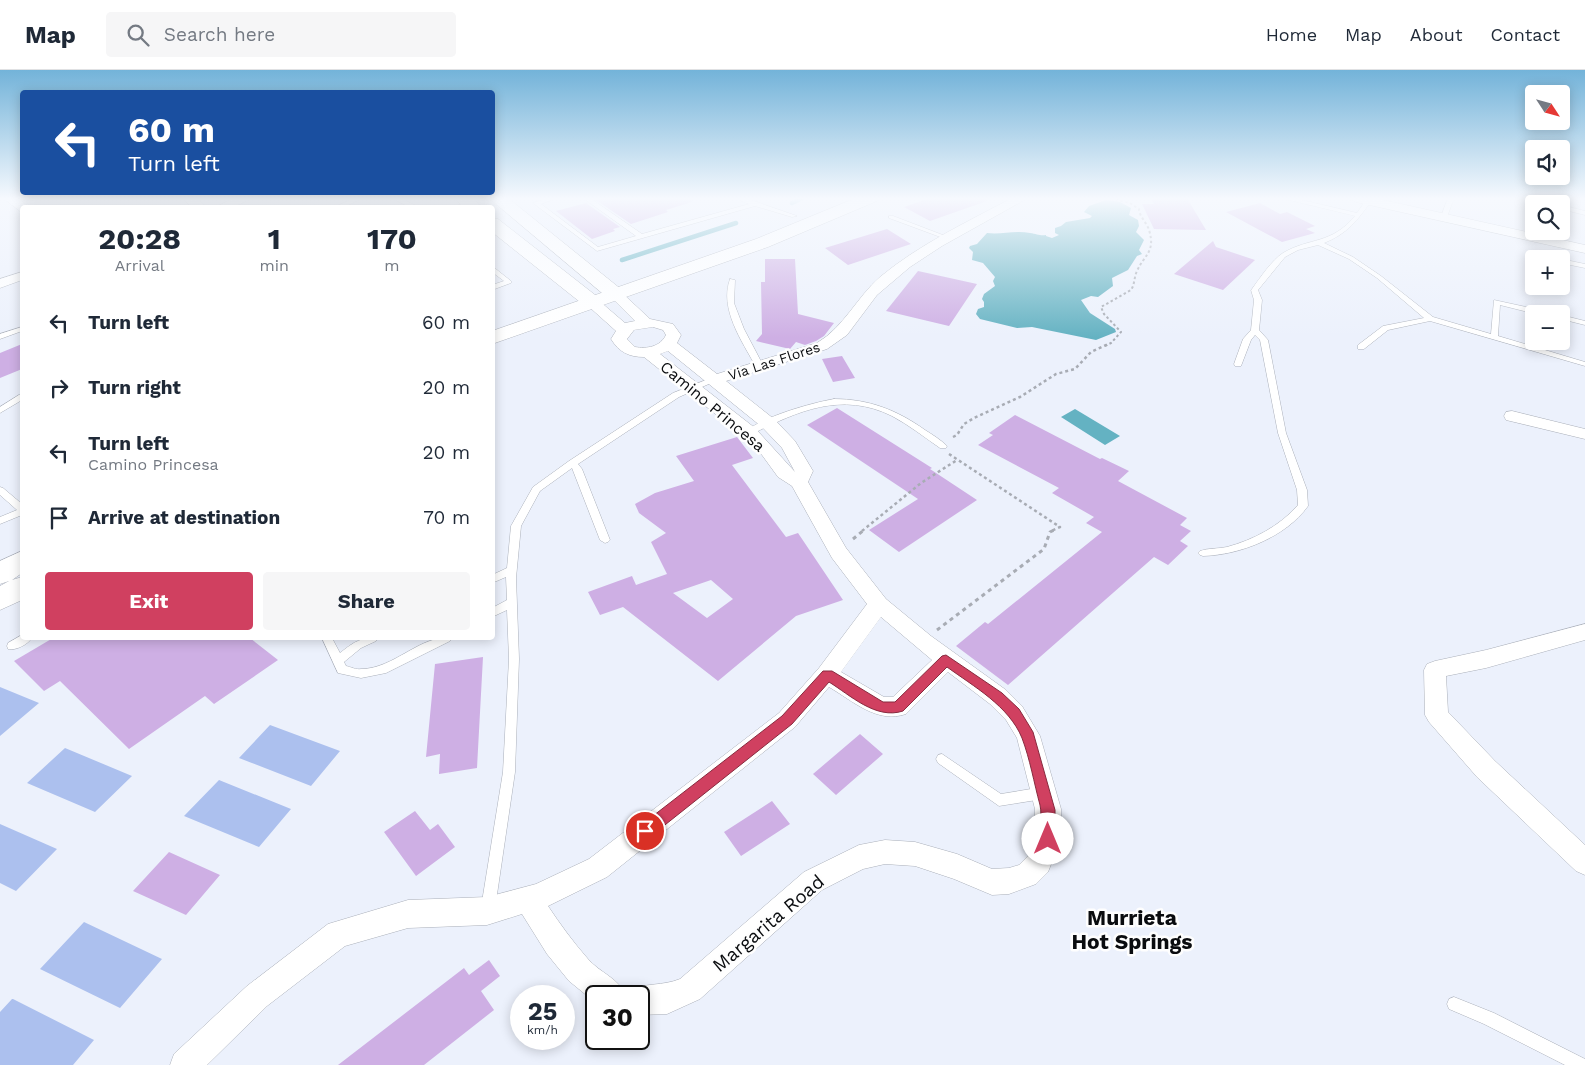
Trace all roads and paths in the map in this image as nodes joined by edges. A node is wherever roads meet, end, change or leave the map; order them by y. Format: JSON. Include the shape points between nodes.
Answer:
{"nodes":[{"id":1,"x":519,"y":244,"type":"edge"},
{"id":2,"x":555,"y":244,"type":"edge"},
{"id":3,"x":591,"y":244,"type":"edge"},
{"id":4,"x":612,"y":244,"type":"edge"},
{"id":5,"x":722,"y":244,"type":"edge"},
{"id":6,"x":757,"y":244,"type":"edge"},
{"id":7,"x":936,"y":244,"type":"edge"},
{"id":8,"x":1150,"y":244,"type":"edge"},
{"id":9,"x":1314,"y":244,"type":"edge"},
{"id":10,"x":1322,"y":244,"type":"edge"},
{"id":11,"x":1569,"y":244,"type":"edge"},
{"id":12,"x":1585,"y":248,"type":"edge"},
{"id":13,"x":1570,"y":262,"type":"edge"},
{"id":14,"x":1585,"y":266,"type":"edge"},
{"id":15,"x":495,"y":270,"type":"edge"},
{"id":16,"x":20,"y":277,"type":"edge"},
{"id":17,"x":732,"y":280,"type":"dead end"},
{"id":18,"x":0,"y":284,"type":"edge"},
{"id":19,"x":495,"y":287,"type":"edge"},
{"id":20,"x":609,"y":289,"type":"junction"},
{"id":21,"x":585,"y":297,"type":"junction"},
{"id":22,"x":1525,"y":309,"type":"edge"},
{"id":23,"x":1430,"y":319,"type":"junction"},
{"id":24,"x":1570,"y":319,"type":"edge"},
{"id":25,"x":495,"y":322,"type":"edge"},
{"id":26,"x":646,"y":323,"type":"junction"},
{"id":27,"x":1585,"y":323,"type":"edge"},
{"id":28,"x":20,"y":330,"type":"edge"},
{"id":29,"x":624,"y":330,"type":"junction"},
{"id":30,"x":1255,"y":330,"type":"junction"},
{"id":31,"x":0,"y":337,"type":"edge"},
{"id":32,"x":495,"y":337,"type":"edge"},
{"id":33,"x":1494,"y":337,"type":"junction"},
{"id":34,"x":669,"y":344,"type":"junction"},
{"id":35,"x":1361,"y":347,"type":"dead end"},
{"id":36,"x":647,"y":352,"type":"junction"},
{"id":37,"x":1238,"y":364,"type":"dead end"},
{"id":38,"x":1585,"y":364,"type":"edge"},
{"id":39,"x":760,"y":367,"type":"junction"},
{"id":40,"x":714,"y":380,"type":"junction"},
{"id":41,"x":694,"y":388,"type":"junction"},
{"id":42,"x":20,"y":398,"type":"edge"},
{"id":43,"x":0,"y":410,"type":"edge"},
{"id":44,"x":1512,"y":416,"type":"dead end"},
{"id":45,"x":768,"y":422,"type":"junction"},
{"id":46,"x":749,"y":432,"type":"junction"},
{"id":47,"x":1585,"y":434,"type":"edge"},
{"id":48,"x":943,"y":446,"type":"junction"},
{"id":49,"x":957,"y":460,"type":"junction"},
{"id":50,"x":572,"y":464,"type":"junction"},
{"id":51,"x":799,"y":482,"type":"junction"},
{"id":52,"x":0,"y":490,"type":"edge"},
{"id":53,"x":20,"y":508,"type":"edge"},
{"id":54,"x":20,"y":511,"type":"edge"},
{"id":55,"x":0,"y":522,"type":"edge"},
{"id":56,"x":605,"y":540,"type":"dead end"},
{"id":57,"x":852,"y":542,"type":"dead end"},
{"id":58,"x":1203,"y":553,"type":"dead end"},
{"id":59,"x":20,"y":562,"type":"edge"},
{"id":60,"x":512,"y":570,"type":"junction"},
{"id":61,"x":0,"y":574,"type":"edge"},
{"id":62,"x":495,"y":578,"type":"edge"},
{"id":63,"x":20,"y":588,"type":"edge"},
{"id":64,"x":0,"y":599,"type":"edge"},
{"id":65,"x":512,"y":602,"type":"junction"},
{"id":66,"x":879,"y":604,"type":"junction"},
{"id":67,"x":495,"y":611,"type":"edge"},
{"id":68,"x":932,"y":629,"type":"dead end"},
{"id":69,"x":1585,"y":632,"type":"edge"},
{"id":70,"x":23,"y":640,"type":"edge"},
{"id":71,"x":328,"y":640,"type":"edge"},
{"id":72,"x":368,"y":640,"type":"edge"},
{"id":73,"x":442,"y":640,"type":"edge"},
{"id":74,"x":12,"y":646,"type":"dead end"},
{"id":75,"x":946,"y":660,"type":"junction"},
{"id":76,"x":338,"y":661,"type":"junction"},
{"id":77,"x":827,"y":674,"type":"junction"},
{"id":78,"x":942,"y":759,"type":"dead end"},
{"id":79,"x":1044,"y":793,"type":"junction"},
{"id":80,"x":1585,"y":862,"type":"edge"},
{"id":81,"x":528,"y":900,"type":"junction"},
{"id":82,"x":487,"y":912,"type":"junction"},
{"id":83,"x":597,"y":985,"type":"edge"},
{"id":84,"x":650,"y":1000,"type":"edge"},
{"id":85,"x":1454,"y":1004,"type":"dead end"},
{"id":86,"x":185,"y":1065,"type":"edge"},
{"id":87,"x":1581,"y":1065,"type":"edge"}],
"edges":[{"from":1,"to":21,"type":"main road"},
{"from":2,"to":20,"type":"main road"},
{"from":3,"to":4,"type":"lane","via":[[597,249]]},
{"from":5,"to":20,"type":"main road"},
{"from":6,"to":20,"type":"main road"},
{"from":7,"to":39,"type":"street","name":"Via Las Flores","via":[[876,288],[836,338]]},
{"from":8,"to":48,"type":"path","via":[[1130,290],[1101,307],[1121,332],[1111,343],[1091,352],[1076,369],[1056,374],[969,421]]},
{"from":9,"to":30,"type":"lane","via":[[1283,256],[1254,290],[1258,300]]},
{"from":10,"to":23,"type":"lane","via":[[1351,258],[1379,277]]},
{"from":11,"to":12,"type":"street"},
{"from":13,"to":14,"type":"lane"},
{"from":15,"to":19,"type":"lane","via":[[509,282]]},
{"from":16,"to":18,"type":"street"},
{"from":17,"to":39,"type":"lane","via":[[730,303]]},
{"from":20,"to":21,"type":"main road"},
{"from":20,"to":26,"type":"street","name":"Camino Princesa"},
{"from":21,"to":25,"type":"main road"},
{"from":21,"to":29,"type":"street"},
{"from":21,"to":32,"type":"main road"},
{"from":22,"to":33,"type":"lane","via":[[1498,302]]},
{"from":23,"to":33,"type":"lane"},
{"from":23,"to":35,"type":"lane","via":[[1386,328]]},
{"from":24,"to":27,"type":"lane"},
{"from":26,"to":29,"type":"street"},
{"from":26,"to":34,"type":"street","name":"Camino Princesa","via":[[662,324],[672,331],[674,335]]},
{"from":28,"to":31,"type":"lane"},
{"from":29,"to":36,"type":"street","name":"Camino Princesa","via":[[619,339],[624,348]]},
{"from":30,"to":37,"type":"lane","via":[[1247,339]]},
{"from":30,"to":58,"type":"lane","via":[[1264,340],[1279,417],[1302,490],[1303,506],[1296,516],[1239,547]]},
{"from":33,"to":38,"type":"lane"},
{"from":34,"to":36,"type":"street","name":"Camino Princesa"},
{"from":34,"to":40,"type":"street","name":"Camino Princesa"},
{"from":36,"to":41,"type":"street","name":"Camino Princesa"},
{"from":39,"to":40,"type":"street","name":"Via Las Flores"},
{"from":40,"to":41,"type":"lane"},
{"from":40,"to":45,"type":"street","name":"Camino Princesa"},
{"from":41,"to":46,"type":"street","name":"Camino Princesa"},
{"from":41,"to":50,"type":"lane","via":[[644,414]]},
{"from":42,"to":43,"type":"lane"},
{"from":44,"to":47,"type":"street"},
{"from":45,"to":46,"type":"lane"},
{"from":45,"to":48,"type":"lane","via":[[814,404],[839,401],[872,405],[890,412]]},
{"from":45,"to":51,"type":"street","name":"Camino Princesa","via":[[789,445],[804,471]]},
{"from":46,"to":51,"type":"street","name":"Camino Princesa","via":[[784,473]]},
{"from":48,"to":49,"type":"path"},
{"from":49,"to":57,"type":"path","via":[[921,483]]},
{"from":49,"to":68,"type":"path","via":[[1060,527],[1050,532],[1044,549],[935,631]]},
{"from":50,"to":56,"type":"lane","via":[[578,470]]},
{"from":50,"to":60,"type":"lane","via":[[536,489],[516,526]]},
{"from":51,"to":66,"type":"street","name":"Camino Princesa","via":[[838,553]]},
{"from":52,"to":53,"type":"lane"},
{"from":54,"to":55,"type":"lane"},
{"from":59,"to":61,"type":"main road"},
{"from":60,"to":62,"type":"lane"},
{"from":60,"to":65,"type":"lane"},
{"from":63,"to":64,"type":"main road"},
{"from":65,"to":67,"type":"lane"},
{"from":65,"to":82,"type":"lane","via":[[514,658],[509,772]]},
{"from":66,"to":75,"type":"street","name":"Margarita Road"},
{"from":66,"to":77,"type":"street"},
{"from":69,"to":80,"type":"street","via":[[1435,670],[1437,715],[1486,769]]},
{"from":70,"to":74,"type":"lane"},
{"from":71,"to":76,"type":"lane"},
{"from":72,"to":76,"type":"lane"},
{"from":73,"to":76,"type":"lane","via":[[386,669],[361,674],[342,670]]},
{"from":75,"to":77,"type":"street","via":[[898,707],[881,707]]},
{"from":75,"to":79,"type":"street","name":"Margarita Road","via":[[998,697],[1014,713],[1028,736]]},
{"from":77,"to":81,"type":"street","via":[[787,720],[598,868]]},
{"from":78,"to":79,"type":"lane","via":[[999,800]]},
{"from":79,"to":84,"type":"street","name":"Margarita Road","via":[[1048,810],[1048,839],[1039,863],[1027,875],[992,882],[915,854],[885,852],[859,857],[813,881],[690,989],[667,999]]},
{"from":81,"to":82,"type":"street"},
{"from":81,"to":83,"type":"street","via":[[557,944],[579,971]]},
{"from":82,"to":86,"type":"street","via":[[408,914],[338,934],[257,996]]},
{"from":85,"to":87,"type":"lane","via":[[1489,1018]]}]}
